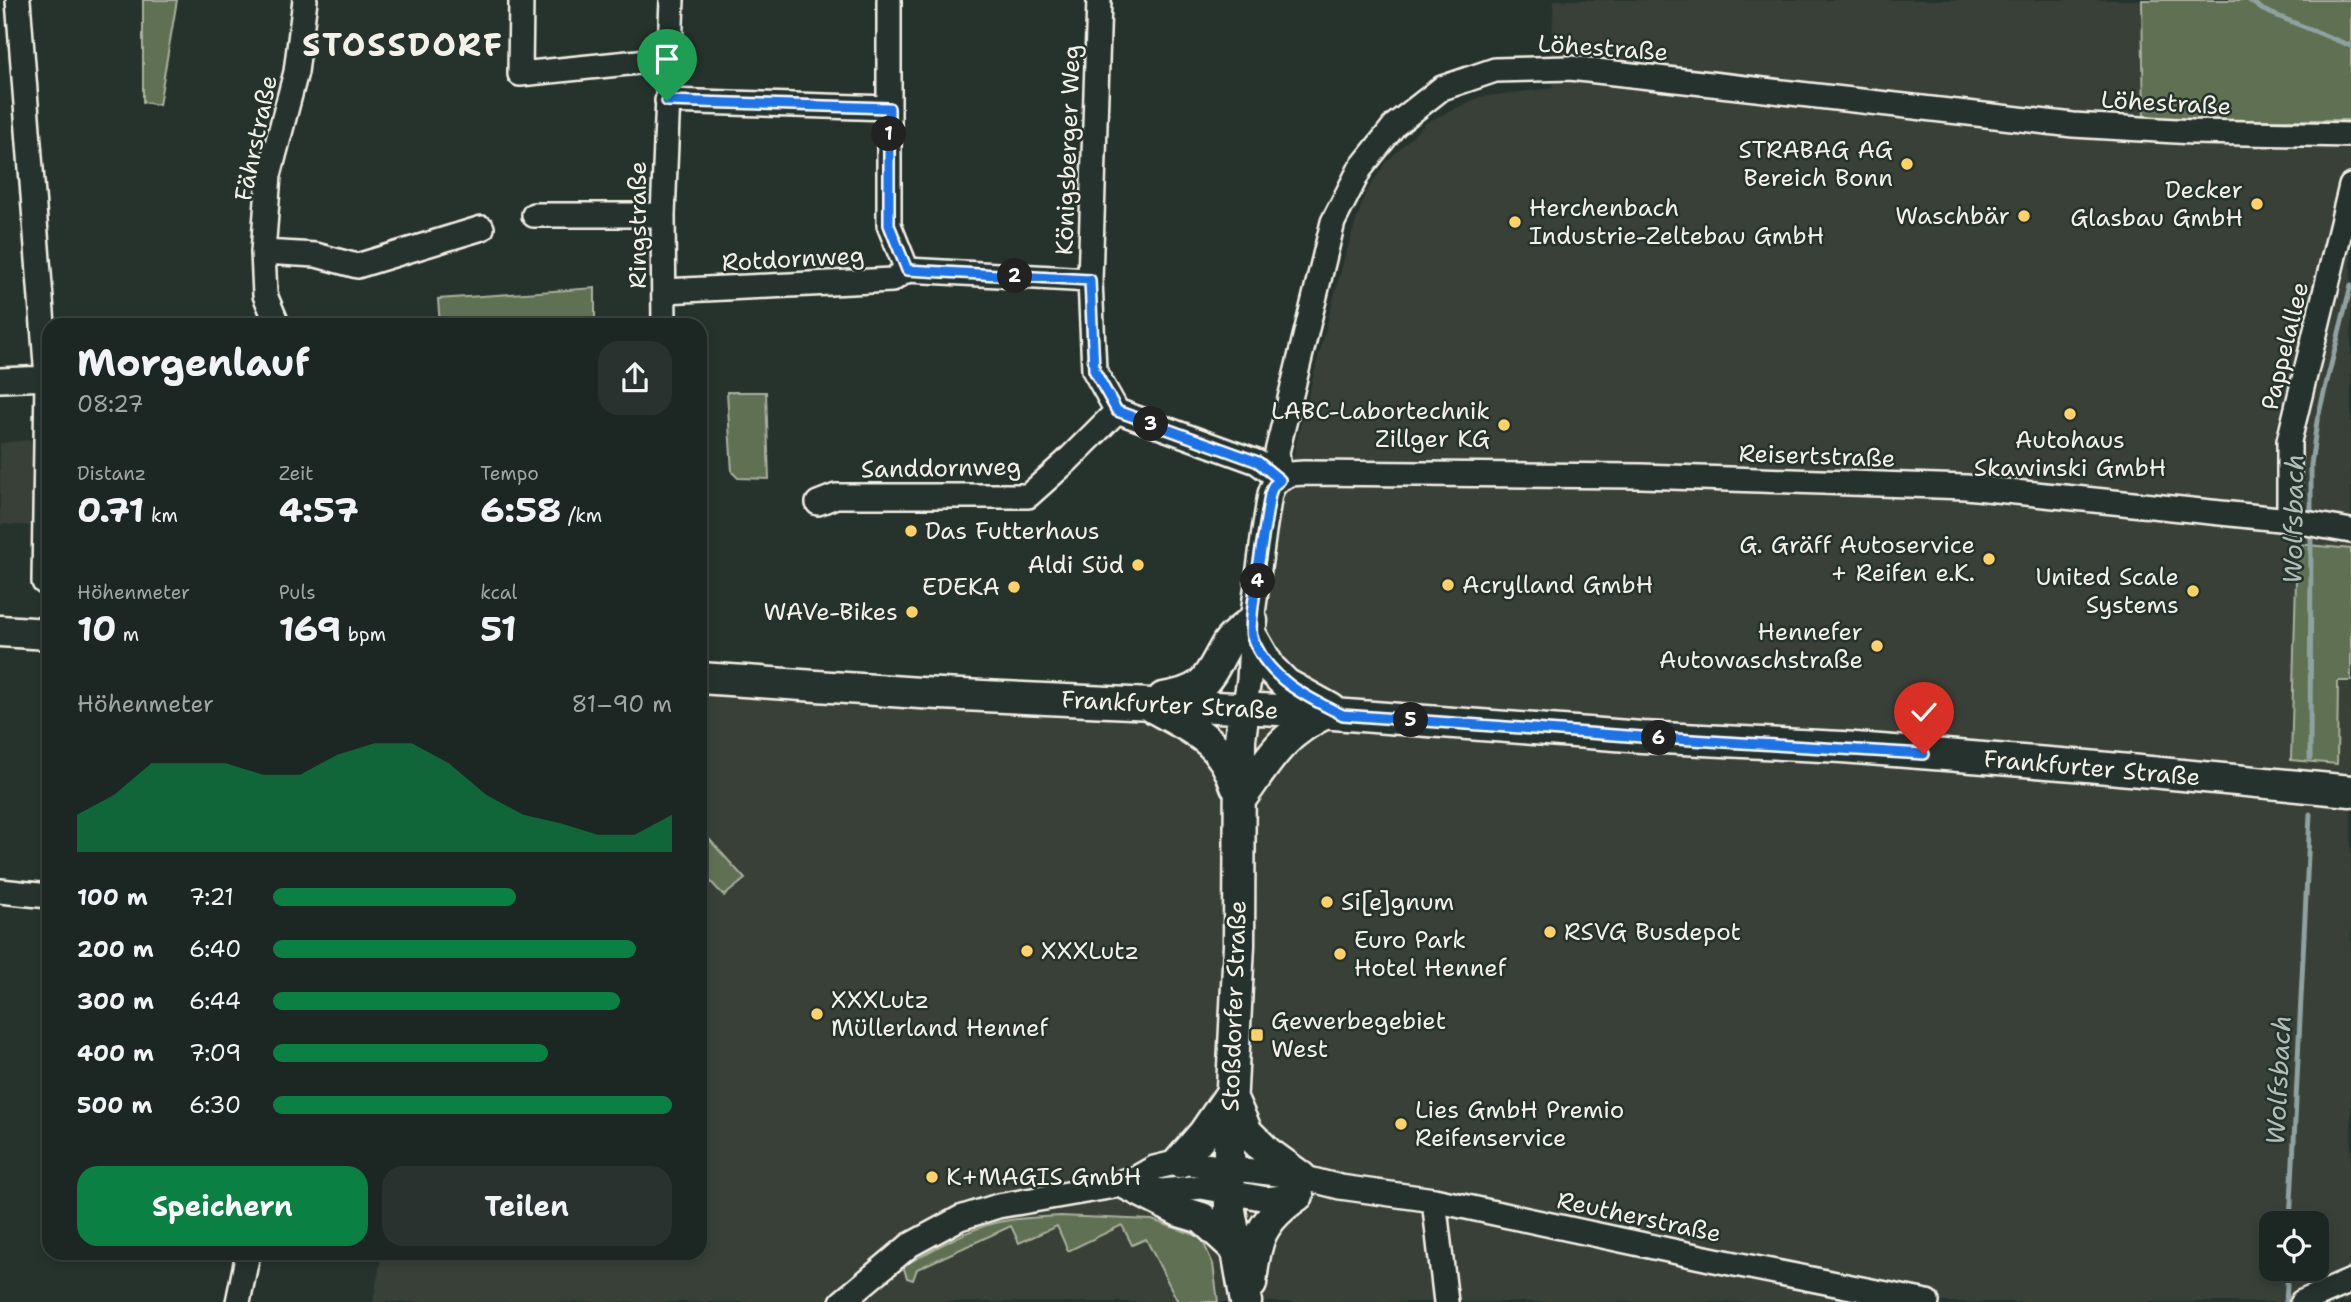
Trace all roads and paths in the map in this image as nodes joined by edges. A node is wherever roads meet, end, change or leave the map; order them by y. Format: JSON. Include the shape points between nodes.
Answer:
{"nodes":[{"id":1,"x":18,"y":0,"type":"edge"},
{"id":2,"x":304,"y":0,"type":"edge"},
{"id":3,"x":521,"y":0,"type":"edge"},
{"id":4,"x":671,"y":0,"type":"edge"},
{"id":5,"x":889,"y":0,"type":"edge"},
{"id":6,"x":1099,"y":0,"type":"edge"},
{"id":7,"x":668,"y":59,"type":"junction"},
{"id":8,"x":667,"y":101,"type":"junction"},
{"id":9,"x":889,"y":108,"type":"junction"},
{"id":10,"x":2351,"y":135,"type":"edge"},
{"id":11,"x":2351,"y":186,"type":"edge"},
{"id":12,"x":534,"y":215,"type":"dead end"},
{"id":13,"x":663,"y":215,"type":"junction"},
{"id":14,"x":482,"y":228,"type":"dead end"},
{"id":15,"x":263,"y":252,"type":"junction"},
{"id":16,"x":907,"y":270,"type":"junction"},
{"id":17,"x":1090,"y":280,"type":"junction"},
{"id":18,"x":664,"y":291,"type":"junction"},
{"id":19,"x":43,"y":318,"type":"edge"},
{"id":20,"x":275,"y":318,"type":"edge"},
{"id":21,"x":664,"y":318,"type":"edge"},
{"id":22,"x":42,"y":378,"type":"edge"},
{"id":23,"x":0,"y":380,"type":"edge"},
{"id":24,"x":1117,"y":411,"type":"junction"},
{"id":25,"x":1280,"y":480,"type":"junction"},
{"id":26,"x":818,"y":503,"type":"dead end"},
{"id":27,"x":2304,"y":523,"type":"junction"},
{"id":28,"x":2351,"y":531,"type":"edge"},
{"id":29,"x":1252,"y":628,"type":"junction"},
{"id":30,"x":0,"y":631,"type":"edge"},
{"id":31,"x":42,"y":634,"type":"edge"},
{"id":32,"x":707,"y":678,"type":"edge"},
{"id":33,"x":1142,"y":702,"type":"junction"},
{"id":34,"x":1244,"y":709,"type":"junction"},
{"id":35,"x":1335,"y":714,"type":"junction"},
{"id":36,"x":2351,"y":791,"type":"edge"},
{"id":37,"x":1240,"y":800,"type":"junction"},
{"id":38,"x":0,"y":891,"type":"edge"},
{"id":39,"x":42,"y":895,"type":"edge"},
{"id":40,"x":1230,"y":1095,"type":"junction"},
{"id":41,"x":1179,"y":1162,"type":"junction"},
{"id":42,"x":1230,"y":1179,"type":"junction"},
{"id":43,"x":1126,"y":1184,"type":"junction"},
{"id":44,"x":1299,"y":1186,"type":"junction"},
{"id":45,"x":1434,"y":1200,"type":"junction"},
{"id":46,"x":1236,"y":1249,"type":"junction"},
{"id":47,"x":247,"y":1260,"type":"edge"},
{"id":48,"x":2351,"y":1281,"type":"edge"},
{"id":49,"x":238,"y":1302,"type":"edge"},
{"id":50,"x":842,"y":1302,"type":"edge"},
{"id":51,"x":1248,"y":1302,"type":"edge"},
{"id":52,"x":1446,"y":1302,"type":"edge"},
{"id":53,"x":1927,"y":1302,"type":"edge"},
{"id":54,"x":2302,"y":1302,"type":"edge"}],
"edges":[{"from":1,"to":19,"type":"street"},
{"from":2,"to":15,"type":"street","name":"Fährstraße","via":[[296,72],[269,176]]},
{"from":3,"to":7,"type":"street","via":[[520,74]]},
{"from":4,"to":7,"type":"street","name":"Ringstraße"},
{"from":5,"to":9,"type":"street"},
{"from":6,"to":17,"type":"street","name":"Königsberger Weg"},
{"from":7,"to":8,"type":"street","name":"Ringstraße"},
{"from":8,"to":9,"type":"street"},
{"from":8,"to":13,"type":"street","name":"Ringstraße"},
{"from":9,"to":16,"type":"street","via":[[889,225]]},
{"from":10,"to":25,"type":"street","name":"Löhestraße","via":[[2073,125],[1570,68],[1495,70],[1442,88],[1395,125],[1360,169],[1333,222],[1277,452]]},
{"from":11,"to":27,"type":"street","name":"Pappelallee","via":[[2289,441]]},
{"from":12,"to":13,"type":"street"},
{"from":13,"to":18,"type":"street","name":"Ringstraße"},
{"from":14,"to":15,"type":"street","via":[[357,266],[316,255]]},
{"from":15,"to":20,"type":"street","name":"Fährstraße","via":[[265,295]]},
{"from":16,"to":17,"type":"street","name":"Rotdornweg"},
{"from":16,"to":18,"type":"street","name":"Rotdornweg","via":[[892,280]]},
{"from":17,"to":24,"type":"street","name":"Königsberger Weg","via":[[1094,370]]},
{"from":18,"to":21,"type":"street","name":"Ringstraße"},
{"from":22,"to":23,"type":"street"},
{"from":24,"to":25,"type":"street","via":[[1258,462]]},
{"from":24,"to":26,"type":"street","name":"Sanddornweg","via":[[1028,496],[836,496]]},
{"from":25,"to":27,"type":"street","name":"Reisertstraße","via":[[1304,472],[1966,487]]},
{"from":25,"to":29,"type":"street","name":"Löhestraße","via":[[1270,494]]},
{"from":27,"to":28,"type":"street","name":"Reisertstraße"},
{"from":29,"to":33,"type":"main road","via":[[1228,642],[1205,683],[1182,695]]},
{"from":29,"to":34,"type":"street","name":"Löhestraße"},
{"from":29,"to":35,"type":"main road","via":[[1270,668],[1286,684]]},
{"from":30,"to":31,"type":"main road"},
{"from":32,"to":33,"type":"main road","name":"Frankfurter Straße"},
{"from":33,"to":34,"type":"main road","name":"Frankfurter Straße"},
{"from":33,"to":37,"type":"main road","via":[[1205,736],[1230,766]]},
{"from":34,"to":35,"type":"main road","name":"Frankfurter Straße"},
{"from":34,"to":37,"type":"main road","name":"Stoßdorfer Straße"},
{"from":35,"to":36,"type":"main road","name":"Frankfurter Straße","via":[[1842,747]]},
{"from":35,"to":37,"type":"main road","via":[[1304,724],[1280,744]]},
{"from":37,"to":40,"type":"main road","name":"Stoßdorfer Straße","via":[[1239,945]]},
{"from":38,"to":39,"type":"street"},
{"from":40,"to":41,"type":"main road"},
{"from":40,"to":42,"type":"main road","name":"Stoßdorfer Straße"},
{"from":40,"to":44,"type":"main road","via":[[1247,1132]]},
{"from":41,"to":42,"type":"street","name":"Reutherstraße"},
{"from":41,"to":43,"type":"street","via":[[1154,1168]]},
{"from":42,"to":43,"type":"street","via":[[1162,1191]]},
{"from":42,"to":44,"type":"street","name":"Reutherstraße"},
{"from":42,"to":46,"type":"main road","name":"Stoßdorfer Straße"},
{"from":43,"to":46,"type":"main road","via":[[1202,1218]]},
{"from":43,"to":50,"type":"street","via":[[998,1206],[960,1218],[910,1244]]},
{"from":44,"to":45,"type":"street","name":"Reutherstraße"},
{"from":44,"to":51,"type":"main road","via":[[1264,1228],[1254,1250]]},
{"from":45,"to":52,"type":"street"},
{"from":45,"to":53,"type":"street","name":"Reutherstraße"},
{"from":46,"to":51,"type":"main road","name":"Stoßdorfer Straße"},
{"from":47,"to":49,"type":"street"},
{"from":48,"to":54,"type":"street"}]}
